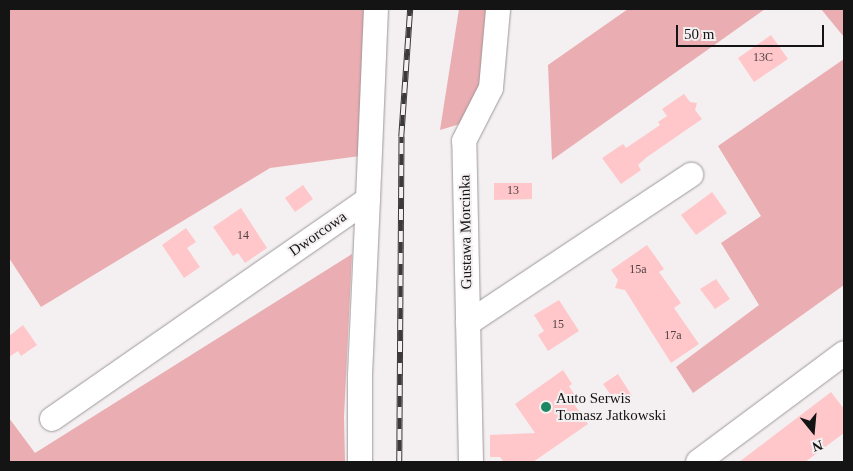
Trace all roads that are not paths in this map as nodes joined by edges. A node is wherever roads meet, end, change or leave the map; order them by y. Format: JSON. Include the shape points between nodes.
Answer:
{"nodes":[{"id":1,"x":376,"y":9,"type":"edge"},
{"id":2,"x":498,"y":9,"type":"edge"},
{"id":3,"x":692,"y":175,"type":"dead end"},
{"id":4,"x":368,"y":199,"type":"junction"},
{"id":5,"x":468,"y":323,"type":"junction"},
{"id":6,"x":844,"y":353,"type":"edge"},
{"id":7,"x":52,"y":420,"type":"dead end"},
{"id":8,"x":360,"y":462,"type":"edge"},
{"id":9,"x":471,"y":462,"type":"edge"},
{"id":10,"x":698,"y":462,"type":"edge"}],
"edges":[{"from":1,"to":4,"type":"street"},
{"from":2,"to":5,"type":"street","name":"Gustawa Morcinka","via":[[491,88],[464,141]]},
{"from":3,"to":5,"type":"street"},
{"from":4,"to":7,"type":"street","name":"Dworcowa"},
{"from":4,"to":8,"type":"street","name":"Dworcowa","via":[[360,374]]},
{"from":5,"to":9,"type":"street","name":"Gustawa Morcinka"},
{"from":6,"to":10,"type":"street"}]}
